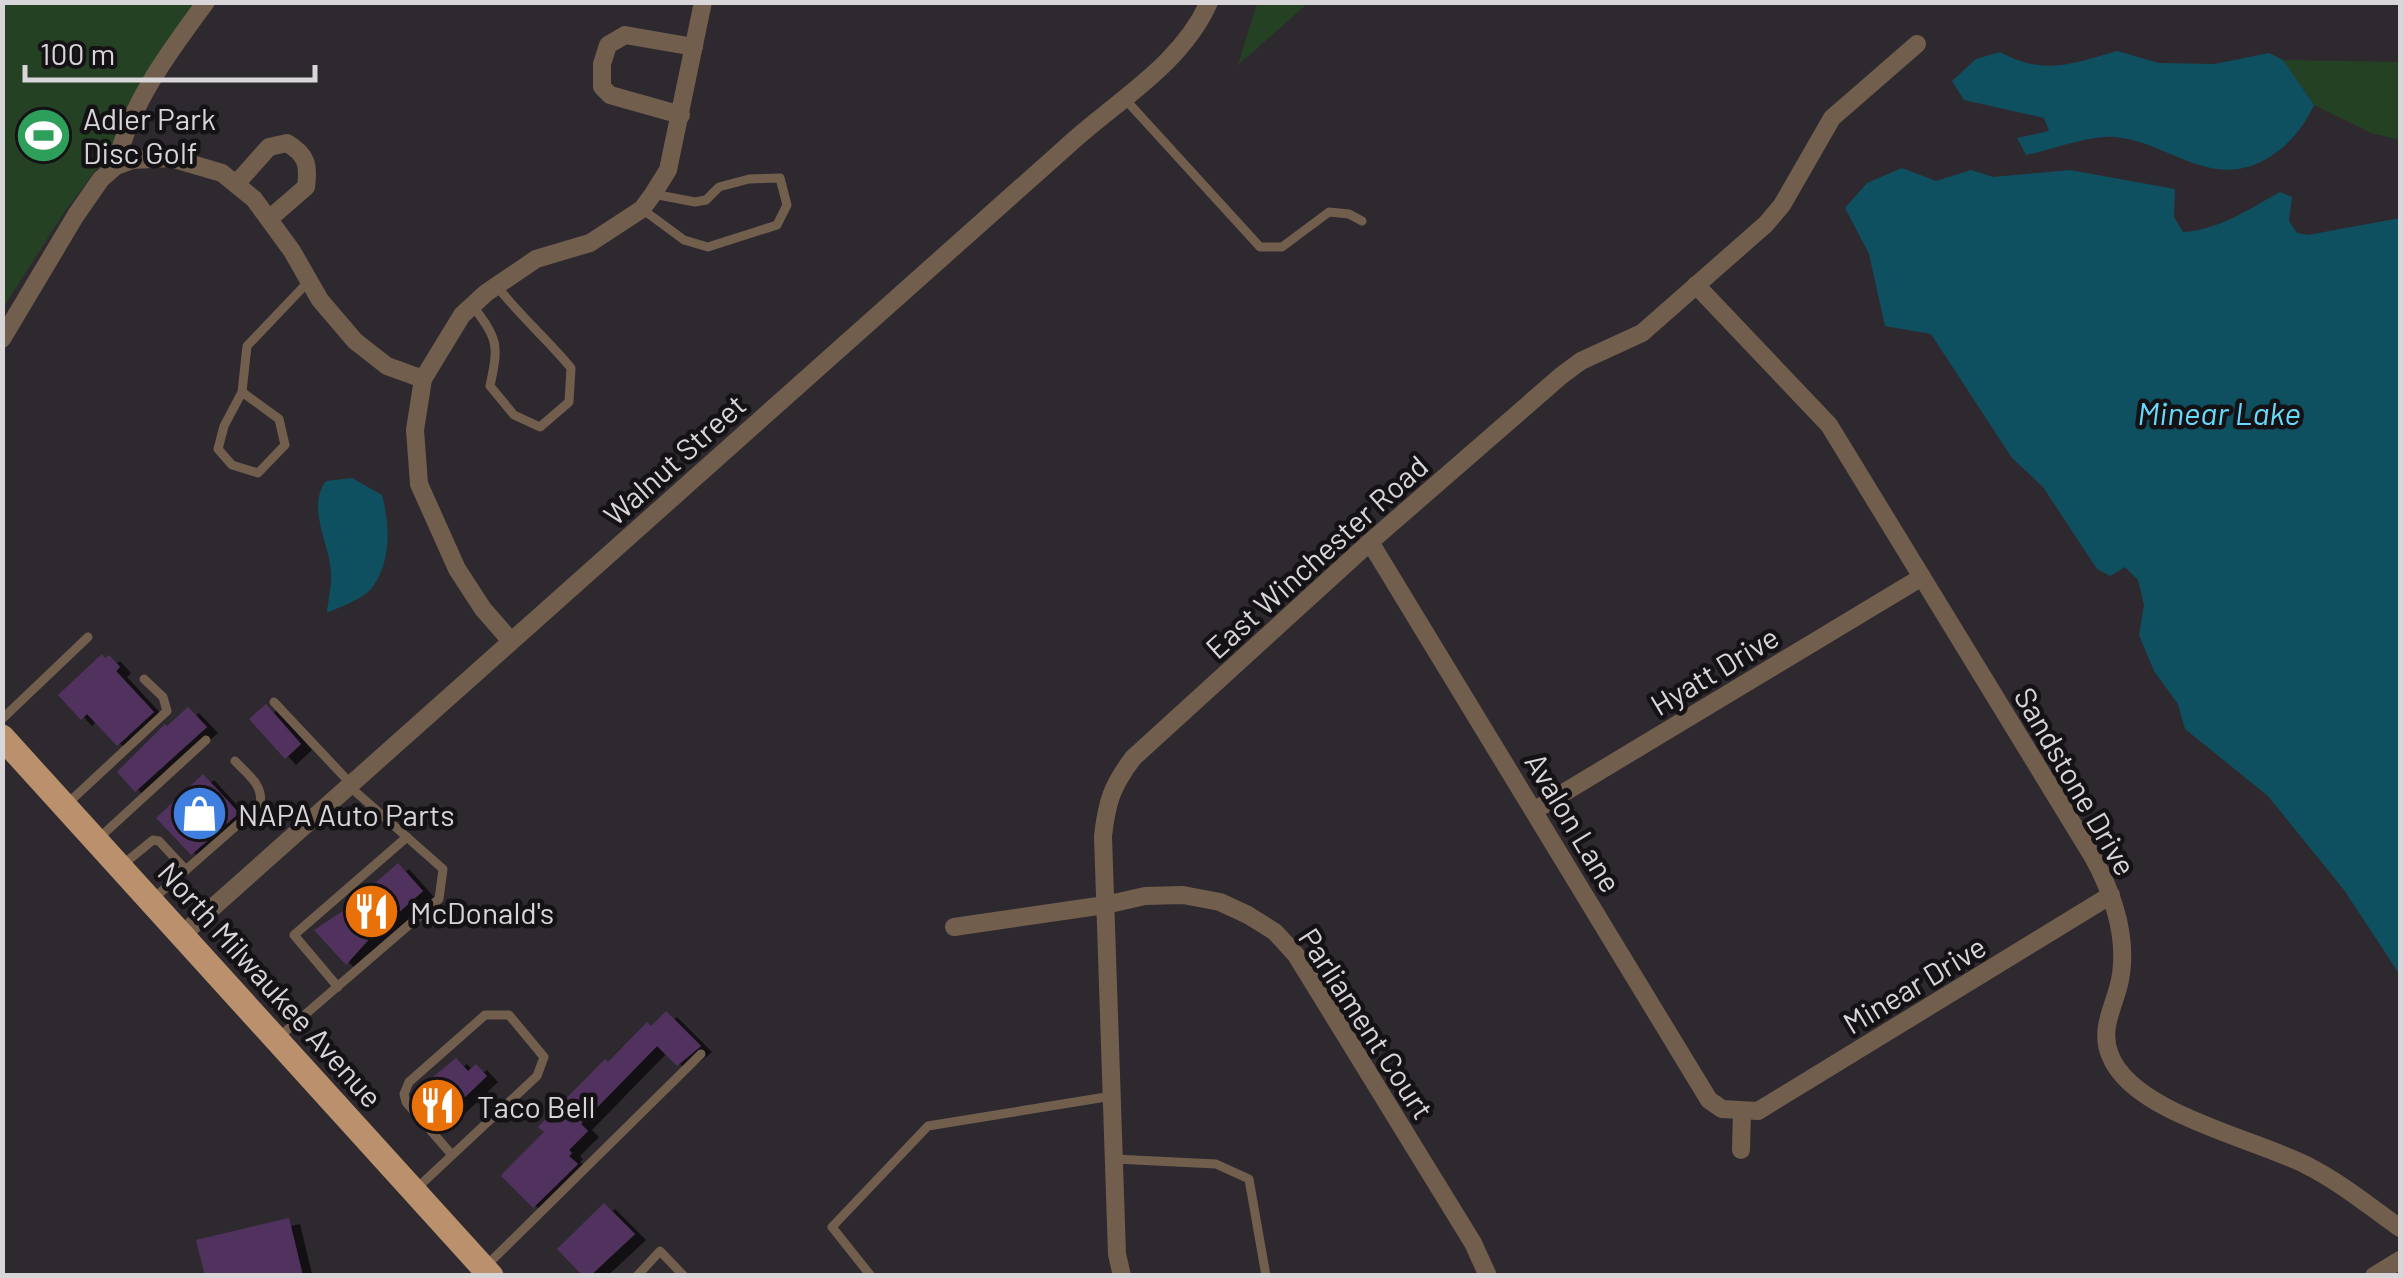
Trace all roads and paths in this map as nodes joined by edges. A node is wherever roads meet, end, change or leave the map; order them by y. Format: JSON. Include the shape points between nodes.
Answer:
{"nodes":[{"id":1,"x":206,"y":2,"type":"edge"},
{"id":2,"x":703,"y":2,"type":"edge"},
{"id":3,"x":1209,"y":2,"type":"edge"},
{"id":4,"x":1917,"y":44,"type":"dead end"},
{"id":5,"x":694,"y":47,"type":"junction"},
{"id":6,"x":1124,"y":98,"type":"junction"},
{"id":7,"x":681,"y":115,"type":"junction"},
{"id":8,"x":116,"y":166,"type":"junction"},
{"id":9,"x":236,"y":184,"type":"junction"},
{"id":10,"x":648,"y":202,"type":"junction"},
{"id":11,"x":269,"y":219,"type":"junction"},
{"id":12,"x":1362,"y":221,"type":"dead end"},
{"id":13,"x":309,"y":280,"type":"junction"},
{"id":14,"x":496,"y":285,"type":"junction"},
{"id":15,"x":1696,"y":285,"type":"junction"},
{"id":16,"x":472,"y":305,"type":"junction"},
{"id":17,"x":2,"y":339,"type":"edge"},
{"id":18,"x":422,"y":379,"type":"junction"},
{"id":19,"x":242,"y":392,"type":"junction"},
{"id":20,"x":1370,"y":542,"type":"junction"},
{"id":21,"x":1922,"y":576,"type":"junction"},
{"id":22,"x":88,"y":637,"type":"dead end"},
{"id":23,"x":511,"y":641,"type":"junction"},
{"id":24,"x":144,"y":679,"type":"dead end"},
{"id":25,"x":274,"y":702,"type":"dead end"},
{"id":26,"x":2,"y":719,"type":"edge"},
{"id":27,"x":2,"y":737,"type":"edge"},
{"id":28,"x":206,"y":740,"type":"dead end"},
{"id":29,"x":235,"y":762,"type":"dead end"},
{"id":30,"x":350,"y":785,"type":"junction"},
{"id":31,"x":65,"y":806,"type":"junction"},
{"id":32,"x":1535,"y":810,"type":"junction"},
{"id":33,"x":407,"y":837,"type":"junction"},
{"id":34,"x":97,"y":840,"type":"junction"},
{"id":35,"x":121,"y":866,"type":"junction"},
{"id":36,"x":186,"y":870,"type":"junction"},
{"id":37,"x":2112,"y":895,"type":"junction"},
{"id":38,"x":152,"y":900,"type":"junction"},
{"id":39,"x":1105,"y":905,"type":"junction"},
{"id":40,"x":954,"y":928,"type":"dead end"},
{"id":41,"x":182,"y":934,"type":"junction"},
{"id":42,"x":338,"y":987,"type":"junction"},
{"id":43,"x":277,"y":1039,"type":"junction"},
{"id":44,"x":702,"y":1054,"type":"dead end"},
{"id":45,"x":1112,"y":1096,"type":"junction"},
{"id":46,"x":1742,"y":1111,"type":"junction"},
{"id":47,"x":1741,"y":1150,"type":"dead end"},
{"id":48,"x":452,"y":1155,"type":"junction"},
{"id":49,"x":1114,"y":1159,"type":"junction"},
{"id":50,"x":414,"y":1191,"type":"junction"},
{"id":51,"x":2400,"y":1228,"type":"edge"},
{"id":52,"x":2400,"y":1260,"type":"edge"},
{"id":53,"x":488,"y":1272,"type":"edge"},
{"id":54,"x":636,"y":1276,"type":"edge"},
{"id":55,"x":684,"y":1276,"type":"edge"},
{"id":56,"x":870,"y":1276,"type":"edge"},
{"id":57,"x":1122,"y":1276,"type":"edge"},
{"id":58,"x":1266,"y":1276,"type":"edge"},
{"id":59,"x":1488,"y":1276,"type":"edge"},
{"id":60,"x":2374,"y":1276,"type":"edge"}],
"edges":[{"from":1,"to":8,"type":"street","via":[[143,96]]},
{"from":2,"to":5,"type":"street"},
{"from":3,"to":6,"type":"street","name":"Walnut Street","via":[[1180,50]]},
{"from":4,"to":15,"type":"street","name":"East Winchester Road","via":[[1832,118],[1782,205]]},
{"from":5,"to":7,"type":"street"},
{"from":5,"to":7,"type":"street","via":[[625,36],[608,44],[602,64],[602,87],[610,95]]},
{"from":6,"to":12,"type":"lane","via":[[1260,247],[1282,247],[1329,212]]},
{"from":6,"to":23,"type":"street","name":"Walnut Street"},
{"from":7,"to":10,"type":"street","via":[[668,170]]},
{"from":8,"to":9,"type":"street","via":[[171,158],[222,173]]},
{"from":8,"to":17,"type":"street","via":[[76,215]]},
{"from":9,"to":11,"type":"street"},
{"from":9,"to":11,"type":"street","via":[[269,147],[287,143],[302,152],[309,167],[306,188]]},
{"from":10,"to":10,"type":"lane","via":[[684,240],[708,247],[777,225],[788,205],[780,178],[719,187],[706,200]]},
{"from":10,"to":14,"type":"street","via":[[590,243],[536,259]]},
{"from":11,"to":13,"type":"street"},
{"from":13,"to":18,"type":"street","via":[[355,340],[387,366]]},
{"from":13,"to":19,"type":"lane","via":[[248,346]]},
{"from":14,"to":16,"type":"street"},
{"from":14,"to":16,"type":"lane","via":[[571,368],[569,402],[540,427],[514,415],[490,386],[494,334]]},
{"from":15,"to":20,"type":"street","name":"East Winchester Road","via":[[1642,333],[1581,360]]},
{"from":15,"to":21,"type":"street","name":"Sandstone Drive","via":[[1829,425]]},
{"from":16,"to":18,"type":"street"},
{"from":18,"to":23,"type":"street","via":[[419,484],[457,570]]},
{"from":19,"to":19,"type":"lane","via":[[218,449],[232,466],[258,473],[285,446],[279,419]]},
{"from":20,"to":32,"type":"street","name":"Avalon Lane"},
{"from":20,"to":39,"type":"street","name":"East Winchester Road","via":[[1117,779],[1103,836]]},
{"from":21,"to":32,"type":"street","name":"Hyatt Drive"},
{"from":21,"to":37,"type":"street","name":"Sandstone Drive"},
{"from":22,"to":26,"type":"lane"},
{"from":23,"to":30,"type":"street","name":"Walnut Street"},
{"from":24,"to":31,"type":"lane","via":[[168,711]]},
{"from":25,"to":30,"type":"lane"},
{"from":27,"to":31,"type":"main road","name":"North Milwaukee Avenue"},
{"from":28,"to":34,"type":"lane"},
{"from":29,"to":36,"type":"lane","via":[[256,783],[260,805]]},
{"from":30,"to":33,"type":"lane"},
{"from":30,"to":41,"type":"street","name":"Walnut Street"},
{"from":31,"to":34,"type":"main road","name":"North Milwaukee Avenue"},
{"from":32,"to":46,"type":"street","name":"Avalon Lane","via":[[1708,1100]]},
{"from":33,"to":42,"type":"lane","via":[[443,868],[439,899]]},
{"from":33,"to":42,"type":"lane","via":[[294,935]]},
{"from":34,"to":35,"type":"main road","name":"North Milwaukee Avenue"},
{"from":35,"to":36,"type":"lane","via":[[153,840]]},
{"from":35,"to":38,"type":"main road","name":"North Milwaukee Avenue"},
{"from":36,"to":38,"type":"lane"},
{"from":37,"to":46,"type":"street","name":"Minear Drive","via":[[1758,1111]]},
{"from":37,"to":51,"type":"street","name":"Sandstone Drive","via":[[2122,975],[2107,1036],[2110,1055],[2129,1084],[2307,1165]]},
{"from":38,"to":41,"type":"main road","name":"North Milwaukee Avenue"},
{"from":39,"to":40,"type":"street","name":"Parliament Court"},
{"from":39,"to":45,"type":"street","name":"East Winchester Road"},
{"from":39,"to":59,"type":"street","name":"Parliament Court","via":[[1183,895],[1220,902],[1275,932],[1327,1002]]},
{"from":41,"to":43,"type":"main road","name":"North Milwaukee Avenue"},
{"from":42,"to":43,"type":"lane"},
{"from":43,"to":50,"type":"main road","name":"North Milwaukee Avenue"},
{"from":44,"to":53,"type":"lane"},
{"from":45,"to":49,"type":"street","name":"East Winchester Road"},
{"from":45,"to":56,"type":"lane","via":[[928,1126],[832,1227]]},
{"from":46,"to":47,"type":"street"},
{"from":48,"to":48,"type":"lane","via":[[406,1102],[409,1082],[485,1014],[510,1016],[544,1057],[537,1076]]},
{"from":48,"to":50,"type":"lane"},
{"from":49,"to":57,"type":"street","name":"East Winchester Road"},
{"from":49,"to":58,"type":"lane","via":[[1216,1164],[1249,1179]]},
{"from":50,"to":53,"type":"main road","name":"North Milwaukee Avenue"},
{"from":52,"to":60,"type":"street"},
{"from":54,"to":55,"type":"lane","via":[[660,1252]]}]}
